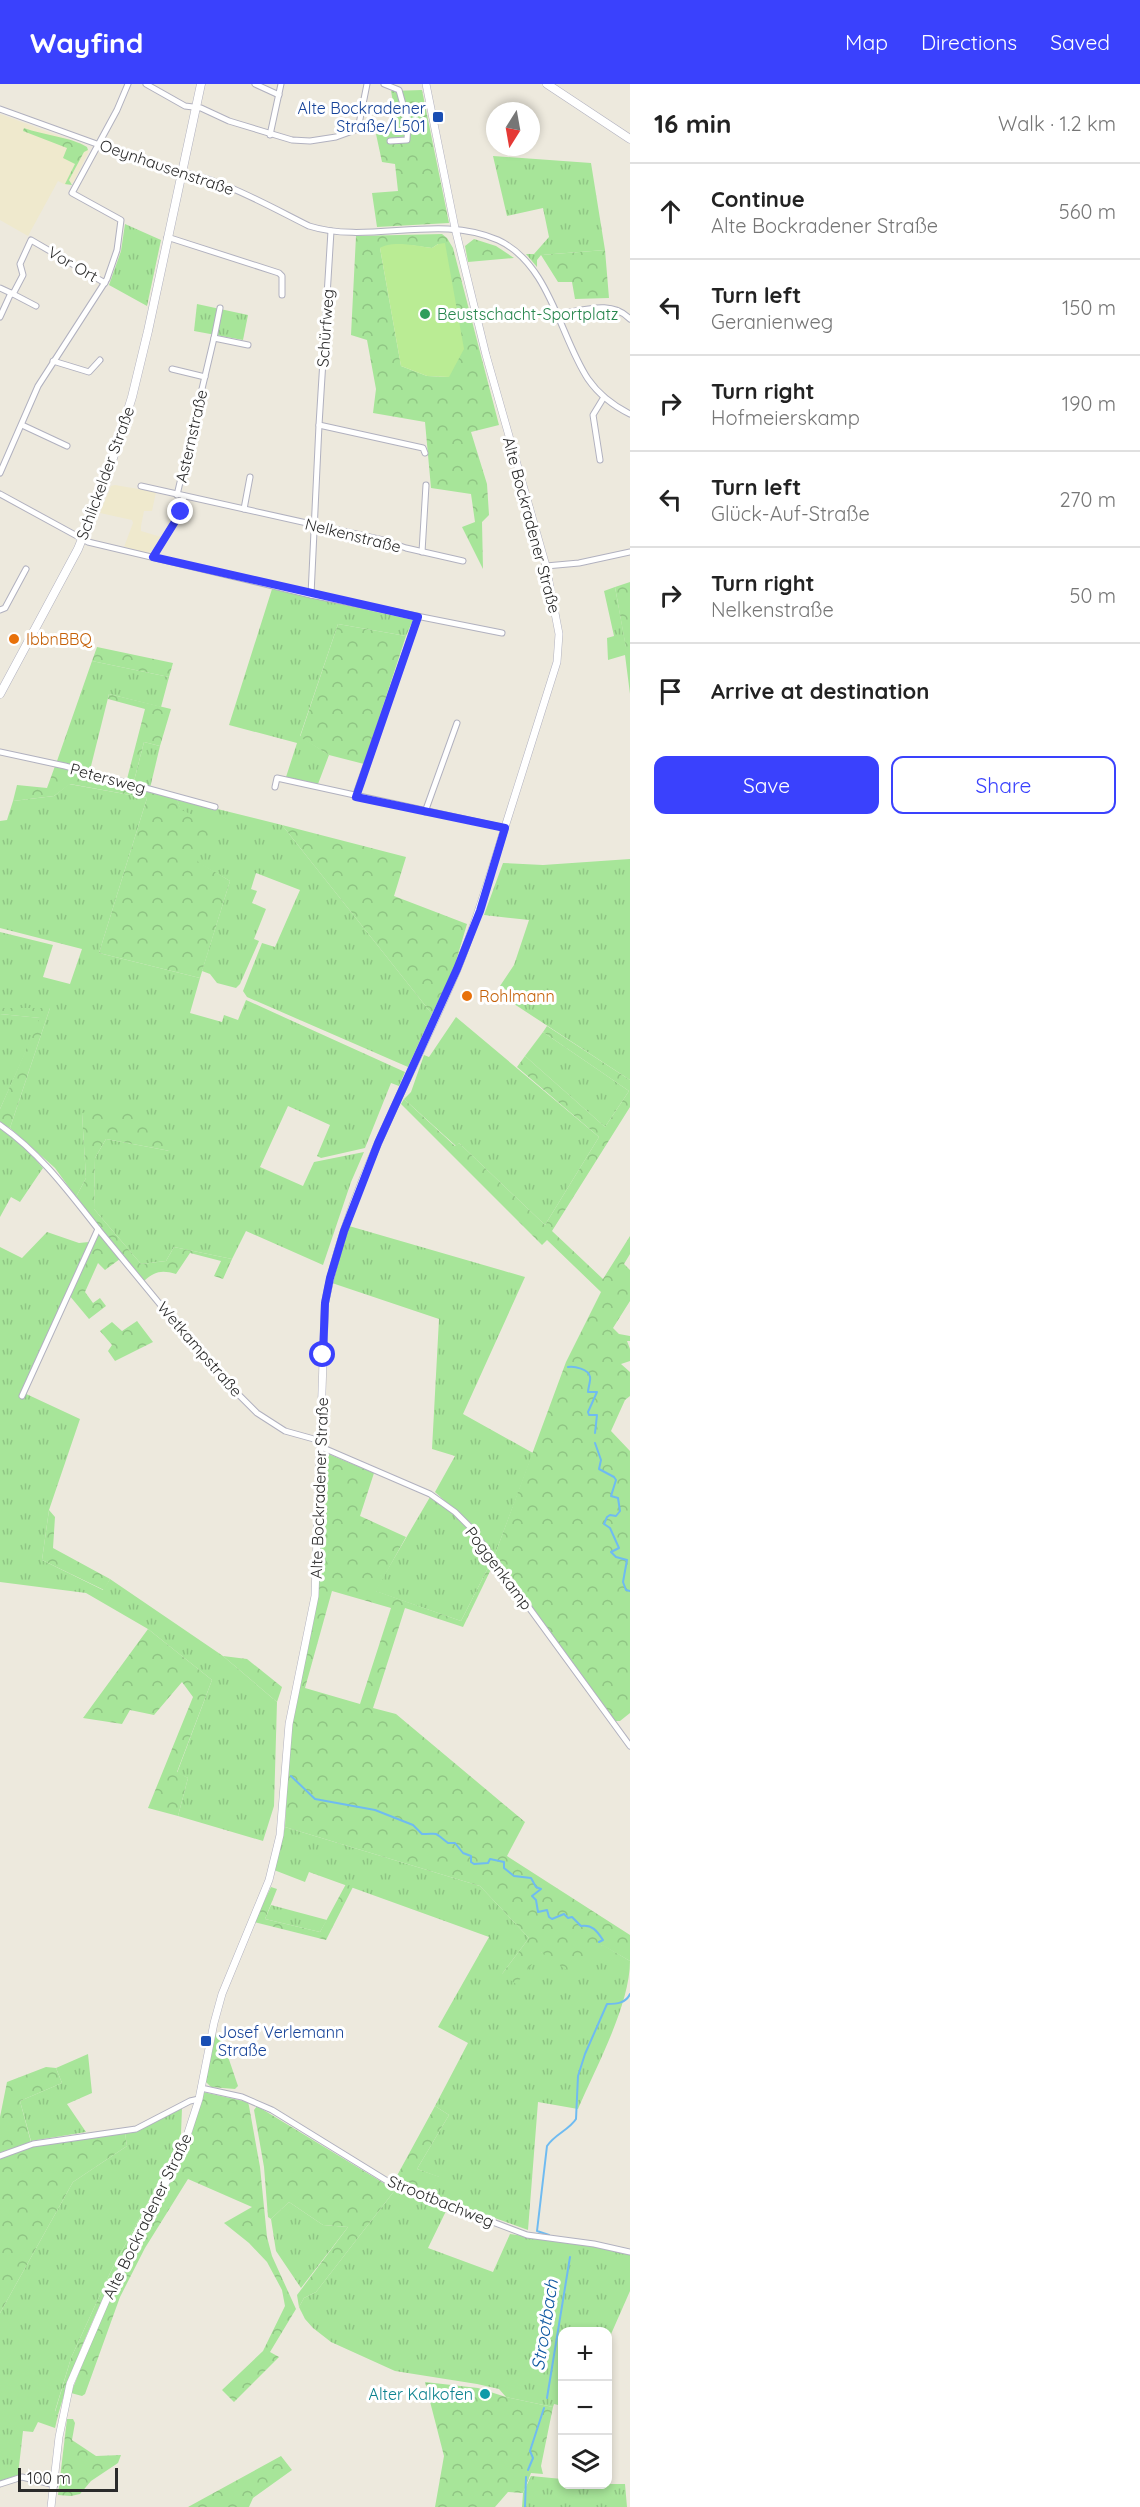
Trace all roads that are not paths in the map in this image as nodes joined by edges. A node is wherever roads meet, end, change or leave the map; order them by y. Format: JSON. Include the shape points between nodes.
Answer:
{"nodes":[{"id":1,"x":128,"y":84,"type":"edge"},
{"id":2,"x":146,"y":84,"type":"edge"},
{"id":3,"x":201,"y":84,"type":"edge"},
{"id":4,"x":255,"y":84,"type":"edge"},
{"id":5,"x":281,"y":84,"type":"edge"},
{"id":6,"x":368,"y":84,"type":"edge"},
{"id":7,"x":384,"y":84,"type":"edge"},
{"id":8,"x":426,"y":84,"type":"edge"},
{"id":9,"x":547,"y":84,"type":"edge"},
{"id":10,"x":279,"y":95,"type":"junction"},
{"id":11,"x":196,"y":108,"type":"junction"},
{"id":12,"x":0,"y":109,"type":"edge"},
{"id":13,"x":270,"y":135,"type":"junction"},
{"id":14,"x":630,"y":139,"type":"edge"},
{"id":15,"x":390,"y":141,"type":"dead end"},
{"id":16,"x":98,"y":144,"type":"junction"},
{"id":17,"x":181,"y":171,"type":"junction"},
{"id":18,"x":455,"y":228,"type":"junction"},
{"id":19,"x":331,"y":231,"type":"junction"},
{"id":20,"x":167,"y":237,"type":"junction"},
{"id":21,"x":105,"y":283,"type":"junction"},
{"id":22,"x":0,"y":288,"type":"edge"},
{"id":23,"x":12,"y":294,"type":"junction"},
{"id":24,"x":282,"y":295,"type":"dead end"},
{"id":25,"x":36,"y":306,"type":"dead end"},
{"id":26,"x":220,"y":308,"type":"dead end"},
{"id":27,"x":558,"y":314,"type":"junction"},
{"id":28,"x":0,"y":317,"type":"edge"},
{"id":29,"x":630,"y":319,"type":"edge"},
{"id":30,"x":214,"y":338,"type":"junction"},
{"id":31,"x":248,"y":345,"type":"dead end"},
{"id":32,"x":100,"y":360,"type":"dead end"},
{"id":33,"x":53,"y":361,"type":"junction"},
{"id":34,"x":172,"y":369,"type":"dead end"},
{"id":35,"x":205,"y":377,"type":"junction"},
{"id":36,"x":604,"y":397,"type":"junction"},
{"id":37,"x":630,"y":414,"type":"edge"},
{"id":38,"x":22,"y":425,"type":"junction"},
{"id":39,"x":319,"y":425,"type":"junction"},
{"id":40,"x":67,"y":446,"type":"dead end"},
{"id":41,"x":425,"y":453,"type":"dead end"},
{"id":42,"x":600,"y":460,"type":"dead end"},
{"id":43,"x":0,"y":473,"type":"edge"},
{"id":44,"x":250,"y":477,"type":"dead end"},
{"id":45,"x":426,"y":485,"type":"dead end"},
{"id":46,"x":141,"y":486,"type":"dead end"},
{"id":47,"x":0,"y":494,"type":"edge"},
{"id":48,"x":177,"y":495,"type":"junction"},
{"id":49,"x":184,"y":496,"type":"junction"},
{"id":50,"x":243,"y":509,"type":"junction"},
{"id":51,"x":316,"y":525,"type":"junction"},
{"id":52,"x":83,"y":538,"type":"junction"},
{"id":53,"x":422,"y":552,"type":"junction"},
{"id":54,"x":630,"y":552,"type":"edge"},
{"id":55,"x":153,"y":557,"type":"junction"},
{"id":56,"x":463,"y":561,"type":"dead end"},
{"id":57,"x":546,"y":566,"type":"junction"},
{"id":58,"x":26,"y":569,"type":"dead end"},
{"id":59,"x":311,"y":595,"type":"junction"},
{"id":60,"x":0,"y":610,"type":"edge"},
{"id":61,"x":418,"y":617,"type":"junction"},
{"id":62,"x":502,"y":633,"type":"dead end"},
{"id":63,"x":0,"y":694,"type":"edge"},
{"id":64,"x":457,"y":723,"type":"dead end"},
{"id":65,"x":0,"y":752,"type":"edge"},
{"id":66,"x":275,"y":788,"type":"dead end"},
{"id":67,"x":356,"y":797,"type":"junction"},
{"id":68,"x":215,"y":807,"type":"dead end"},
{"id":69,"x":425,"y":812,"type":"junction"},
{"id":70,"x":505,"y":828,"type":"junction"},
{"id":71,"x":0,"y":1125,"type":"edge"},
{"id":72,"x":98,"y":1228,"type":"junction"},
{"id":73,"x":22,"y":1396,"type":"dead end"},
{"id":74,"x":321,"y":1444,"type":"junction"},
{"id":75,"x":630,"y":1746,"type":"edge"},
{"id":76,"x":201,"y":2088,"type":"junction"},
{"id":77,"x":199,"y":2099,"type":"junction"},
{"id":78,"x":0,"y":2156,"type":"edge"},
{"id":79,"x":630,"y":2252,"type":"edge"},
{"id":80,"x":0,"y":2484,"type":"edge"},
{"id":81,"x":55,"y":2485,"type":"junction"},
{"id":82,"x":51,"y":2507,"type":"edge"}],
"edges":[{"from":1,"to":16,"type":"street"},
{"from":2,"to":11,"type":"street"},
{"from":3,"to":11,"type":"main road","name":"Schlickelder Straße"},
{"from":4,"to":10,"type":"street"},
{"from":5,"to":10,"type":"street"},
{"from":6,"to":13,"type":"street","via":[[358,129],[310,141]]},
{"from":7,"to":15,"type":"street","via":[[399,90],[408,123],[407,140]]},
{"from":8,"to":18,"type":"street","name":"Alte Bockradener Straße"},
{"from":9,"to":14,"type":"main road"},
{"from":10,"to":13,"type":"street"},
{"from":11,"to":13,"type":"street"},
{"from":11,"to":17,"type":"main road","name":"Schlickelder Straße"},
{"from":12,"to":16,"type":"street","name":"Oeynhausenstraße"},
{"from":16,"to":17,"type":"street","name":"Oeynhausenstraße"},
{"from":16,"to":21,"type":"street","via":[[72,193],[122,220]]},
{"from":17,"to":19,"type":"street","name":"Oeynhausenstraße","via":[[224,184],[309,226]]},
{"from":17,"to":20,"type":"main road","name":"Schlickelder Straße"},
{"from":18,"to":19,"type":"street","name":"Oeynhausenstraße"},
{"from":18,"to":27,"type":"street","name":"Oeynhausenstraße","via":[[500,241],[519,255]]},
{"from":18,"to":57,"type":"street","name":"Alte Bockradener Straße","via":[[486,355]]},
{"from":19,"to":39,"type":"street","name":"Schürfweg"},
{"from":20,"to":24,"type":"street","via":[[279,273]]},
{"from":20,"to":52,"type":"main road","name":"Schlickelder Straße","via":[[132,397]]},
{"from":21,"to":23,"type":"street","name":"Vor Ort","via":[[31,240],[20,264],[23,275]]},
{"from":21,"to":33,"type":"street"},
{"from":22,"to":23,"type":"street"},
{"from":23,"to":25,"type":"street"},
{"from":23,"to":28,"type":"street"},
{"from":26,"to":30,"type":"street","name":"Asternstraße"},
{"from":27,"to":29,"type":"street","via":[[611,307],[622,310]]},
{"from":27,"to":36,"type":"street","name":"Oeynhausenstraße","via":[[588,378]]},
{"from":30,"to":31,"type":"street"},
{"from":30,"to":35,"type":"street","name":"Asternstraße"},
{"from":32,"to":33,"type":"street","via":[[89,372]]},
{"from":33,"to":38,"type":"street"},
{"from":34,"to":35,"type":"street","name":"Asternstraße"},
{"from":35,"to":48,"type":"street","name":"Asternstraße"},
{"from":36,"to":37,"type":"street","name":"Oeynhausenstraße"},
{"from":36,"to":42,"type":"street","via":[[593,415]]},
{"from":38,"to":40,"type":"street"},
{"from":38,"to":43,"type":"street"},
{"from":39,"to":41,"type":"street","via":[[423,448]]},
{"from":39,"to":51,"type":"street","name":"Schürfweg"},
{"from":44,"to":50,"type":"street"},
{"from":45,"to":53,"type":"street"},
{"from":46,"to":48,"type":"street","name":"Nelkenstraße"},
{"from":47,"to":52,"type":"street"},
{"from":48,"to":49,"type":"street","name":"Nelkenstraße"},
{"from":49,"to":50,"type":"street","name":"Nelkenstraße"},
{"from":49,"to":55,"type":"street","via":[[181,512]]},
{"from":50,"to":51,"type":"street","name":"Nelkenstraße"},
{"from":51,"to":53,"type":"street","name":"Nelkenstraße"},
{"from":51,"to":59,"type":"street","name":"Schürfweg"},
{"from":52,"to":55,"type":"street"},
{"from":52,"to":63,"type":"main road","name":"Schlickelder Straße"},
{"from":53,"to":56,"type":"street","name":"Nelkenstraße"},
{"from":54,"to":57,"type":"street"},
{"from":55,"to":59,"type":"street"},
{"from":57,"to":70,"type":"street","name":"Alte Bockradener Straße","via":[[559,634],[556,662]]},
{"from":58,"to":60,"type":"street","via":[[5,608]]},
{"from":59,"to":61,"type":"street"},
{"from":61,"to":62,"type":"street"},
{"from":61,"to":67,"type":"street"},
{"from":64,"to":69,"type":"street"},
{"from":65,"to":68,"type":"street","name":"Petersweg"},
{"from":66,"to":67,"type":"street","via":[[278,778]]},
{"from":67,"to":69,"type":"street"},
{"from":69,"to":70,"type":"street"},
{"from":70,"to":74,"type":"street","name":"Alte Bockradener Straße","via":[[480,911],[378,1143],[344,1231],[325,1303]]},
{"from":71,"to":72,"type":"street","name":"Wetkampstraße","via":[[53,1172]]},
{"from":72,"to":73,"type":"street"},
{"from":72,"to":74,"type":"street","name":"Wetkampstraße","via":[[215,1371],[256,1413],[285,1431]]},
{"from":74,"to":75,"type":"street","name":"Poggenkamp","via":[[430,1494],[455,1512],[471,1528]]},
{"from":74,"to":76,"type":"street","name":"Alte Bockradener Straße","via":[[315,1596],[289,1724],[280,1835],[269,1880],[222,1994]]},
{"from":76,"to":77,"type":"street","name":"Alte Bockradener Straße"},
{"from":76,"to":79,"type":"street","name":"Strootbachweg","via":[[242,2097],[272,2110],[392,2184],[526,2235]]},
{"from":77,"to":78,"type":"street","via":[[136,2129],[33,2144]]},
{"from":77,"to":81,"type":"street","name":"Alte Bockradener Straße","via":[[172,2172],[80,2358],[64,2407]]},
{"from":80,"to":81,"type":"street","via":[[22,2477]]},
{"from":81,"to":82,"type":"street","name":"Alte Bockradener Straße"}]}
